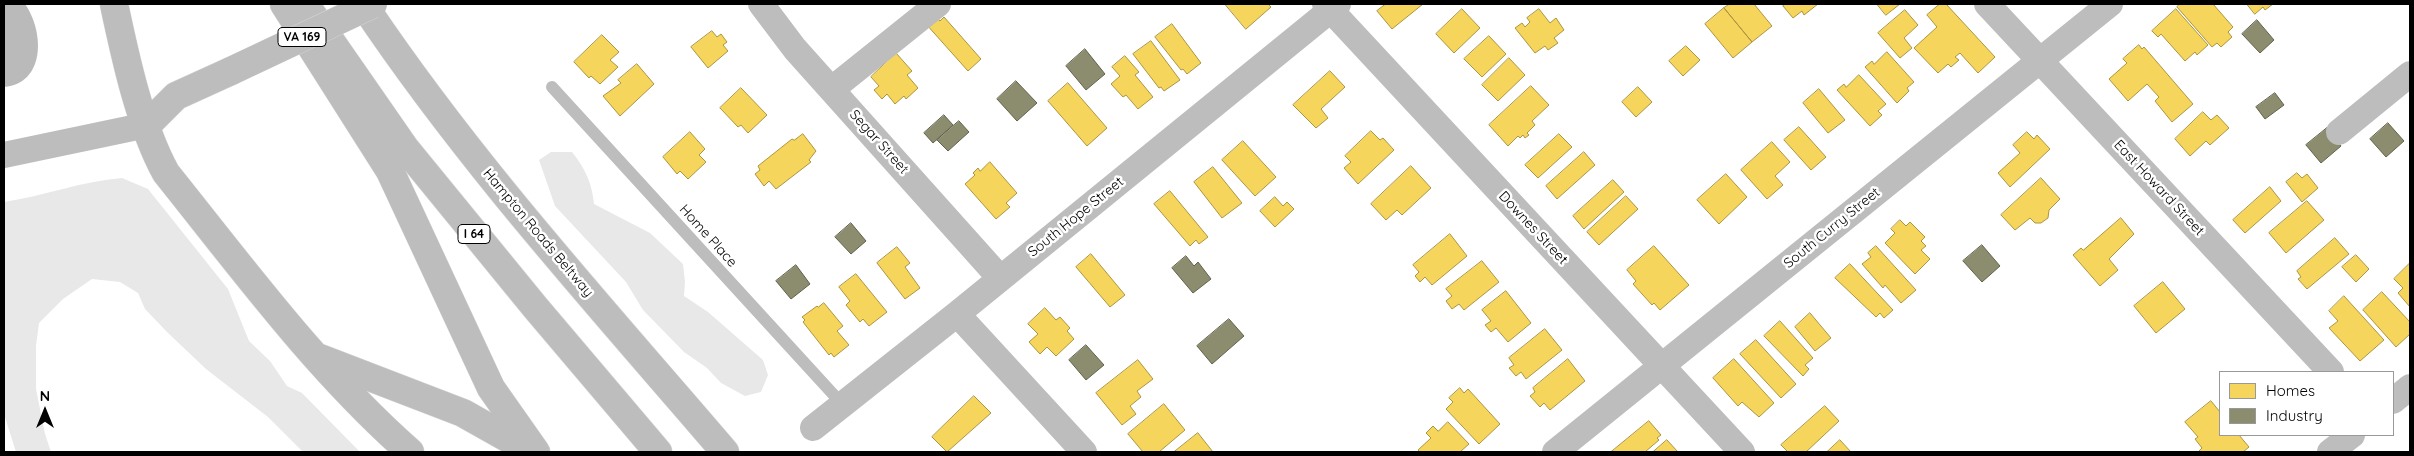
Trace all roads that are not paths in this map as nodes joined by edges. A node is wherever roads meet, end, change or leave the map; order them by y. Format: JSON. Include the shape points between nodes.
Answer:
{"nodes":[{"id":1,"x":114,"y":4,"type":"edge"},
{"id":2,"x":284,"y":4,"type":"edge"},
{"id":3,"x":305,"y":4,"type":"edge"},
{"id":4,"x":363,"y":4,"type":"edge"},
{"id":5,"x":373,"y":4,"type":"edge"},
{"id":6,"x":384,"y":4,"type":"edge"},
{"id":7,"x":761,"y":4,"type":"edge"},
{"id":8,"x":938,"y":4,"type":"edge"},
{"id":9,"x":1987,"y":4,"type":"edge"},
{"id":10,"x":2110,"y":4,"type":"edge"},
{"id":11,"x":1331,"y":6,"type":"edge"},
{"id":12,"x":2039,"y":60,"type":"junction"},
{"id":13,"x":2410,"y":74,"type":"edge"},
{"id":14,"x":552,"y":87,"type":"dead end"},
{"id":15,"x":832,"y":89,"type":"junction"},
{"id":16,"x":147,"y":125,"type":"junction"},
{"id":17,"x":2338,"y":132,"type":"dead end"},
{"id":18,"x":4,"y":155,"type":"edge"},
{"id":19,"x":530,"y":225,"type":"junction"},
{"id":20,"x":1000,"y":278,"type":"junction"},
{"id":21,"x":957,"y":314,"type":"junction"},
{"id":22,"x":312,"y":355,"type":"junction"},
{"id":23,"x":1662,"y":366,"type":"junction"},
{"id":24,"x":2330,"y":371,"type":"edge"},
{"id":25,"x":2410,"y":387,"type":"edge"},
{"id":26,"x":2394,"y":400,"type":"edge"},
{"id":27,"x":843,"y":405,"type":"junction"},
{"id":28,"x":812,"y":428,"type":"dead end"},
{"id":29,"x":2351,"y":436,"type":"edge"},
{"id":30,"x":410,"y":452,"type":"edge"},
{"id":31,"x":534,"y":452,"type":"edge"},
{"id":32,"x":658,"y":452,"type":"edge"},
{"id":33,"x":725,"y":452,"type":"edge"},
{"id":34,"x":1084,"y":452,"type":"edge"},
{"id":35,"x":1554,"y":452,"type":"edge"},
{"id":36,"x":1742,"y":452,"type":"edge"},
{"id":37,"x":2330,"y":452,"type":"edge"}],
"edges":[{"from":1,"to":16,"type":"main road","via":[[123,50]]},
{"from":2,"to":31,"type":"main road","via":[[390,171],[491,388]]},
{"from":3,"to":32,"type":"main road","number":"I 64","via":[[405,148]]},
{"from":4,"to":19,"type":"main road","name":"Hampton Roads Beltway","via":[[454,132]]},
{"from":5,"to":16,"type":"main road","number":"VA 169","bridge":true,"via":[[176,96]]},
{"from":6,"to":19,"type":"main road","via":[[475,129]]},
{"from":7,"to":15,"type":"street","name":"Segar Street","via":[[782,34]]},
{"from":8,"to":15,"type":"street"},
{"from":9,"to":12,"type":"street","name":"East Howard Street"},
{"from":10,"to":12,"type":"street","name":"South Curry Street"},
{"from":11,"to":20,"type":"street","name":"South Hope Street"},
{"from":11,"to":23,"type":"street","name":"Downes Street"},
{"from":12,"to":23,"type":"street","name":"South Curry Street"},
{"from":12,"to":24,"type":"street","name":"East Howard Street"},
{"from":13,"to":17,"type":"street"},
{"from":14,"to":27,"type":"lane","name":"Home Place"},
{"from":15,"to":20,"type":"street","name":"Segar Street"},
{"from":16,"to":18,"type":"street"},
{"from":16,"to":22,"type":"main road","via":[[166,172]]},
{"from":19,"to":33,"type":"main road","name":"Hampton Roads Beltway"},
{"from":20,"to":21,"type":"street","name":"South Hope Street"},
{"from":21,"to":27,"type":"street","name":"South Hope Street"},
{"from":21,"to":34,"type":"street"},
{"from":22,"to":30,"type":"main road","via":[[381,427]]},
{"from":22,"to":31,"type":"main road","via":[[463,413]]},
{"from":23,"to":35,"type":"street","name":"South Curry Street"},
{"from":23,"to":36,"type":"street","name":"Downes Street"},
{"from":25,"to":26,"type":"street"},
{"from":27,"to":28,"type":"street","name":"South Hope Street"},
{"from":29,"to":37,"type":"street"}]}
